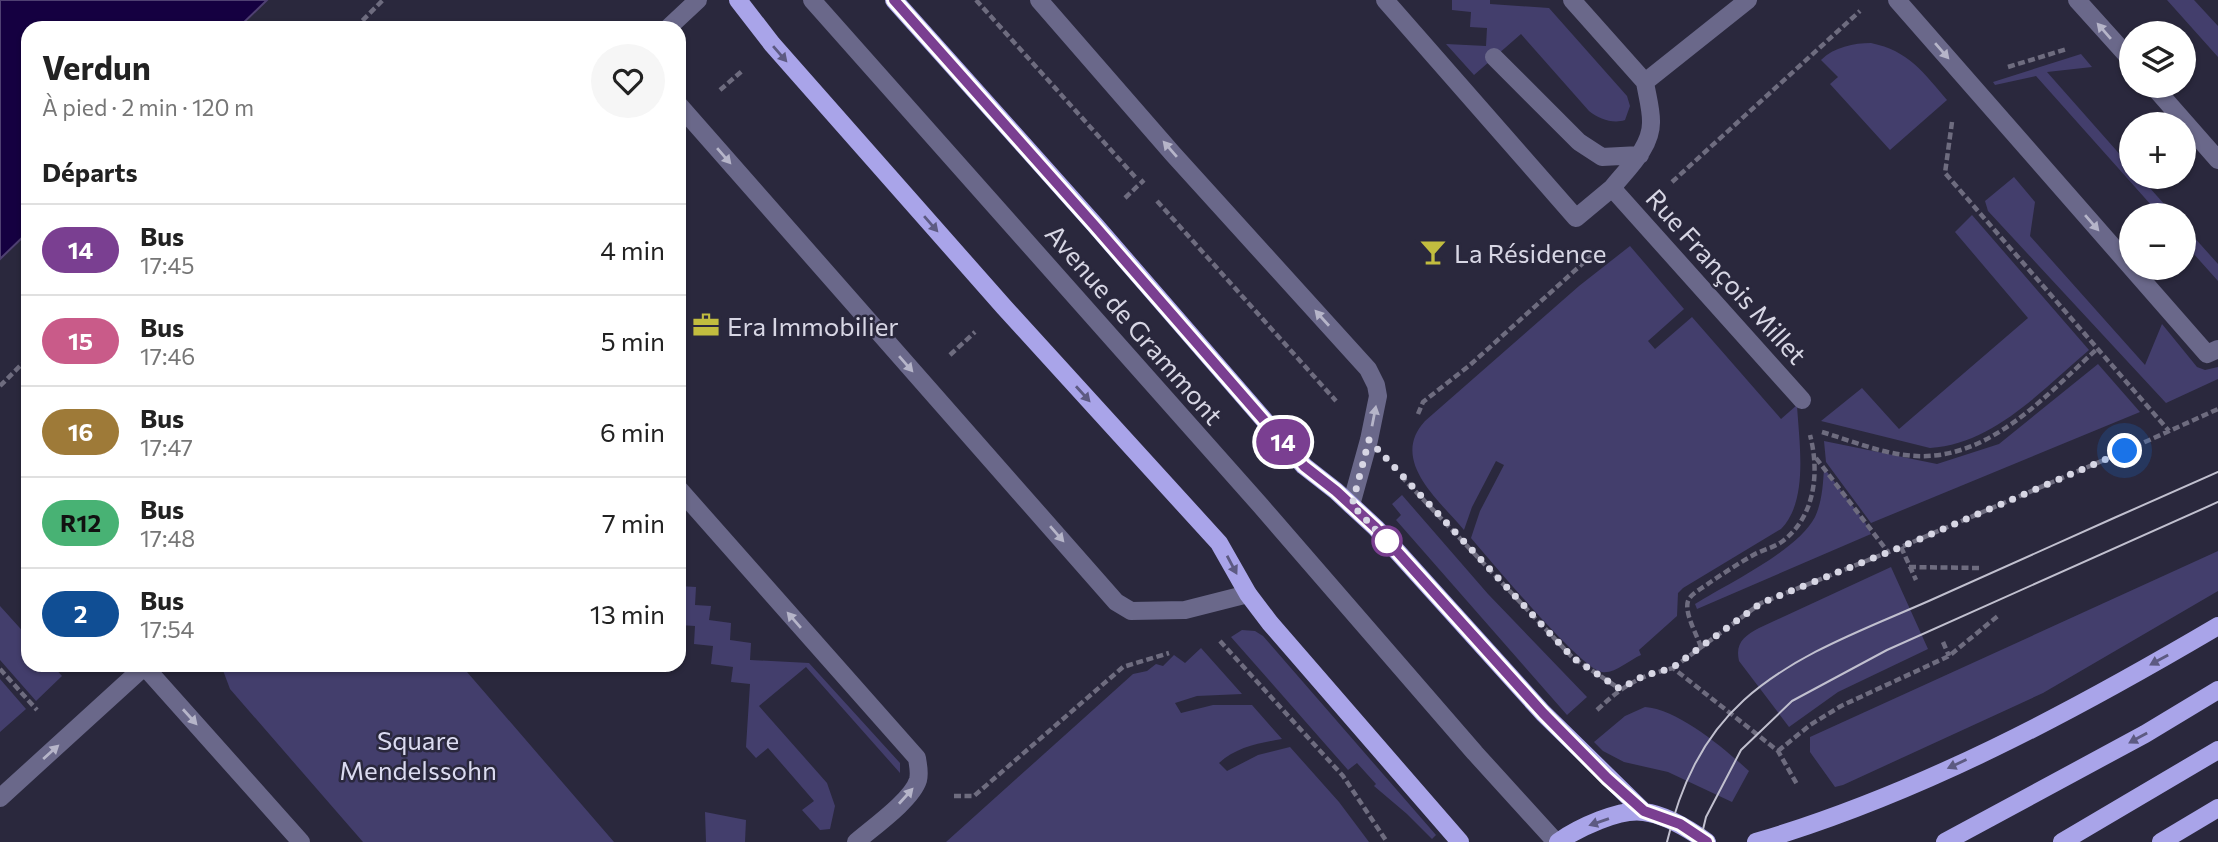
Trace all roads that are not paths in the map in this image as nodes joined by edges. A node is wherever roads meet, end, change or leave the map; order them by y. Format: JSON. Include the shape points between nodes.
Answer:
{"nodes":[{"id":1,"x":698,"y":0,"type":"edge"},
{"id":2,"x":738,"y":0,"type":"edge"},
{"id":3,"x":812,"y":0,"type":"edge"},
{"id":4,"x":894,"y":0,"type":"edge"},
{"id":5,"x":1039,"y":0,"type":"edge"},
{"id":6,"x":1385,"y":0,"type":"edge"},
{"id":7,"x":1572,"y":0,"type":"edge"},
{"id":8,"x":1748,"y":0,"type":"edge"},
{"id":9,"x":1897,"y":0,"type":"edge"},
{"id":10,"x":2077,"y":0,"type":"edge"},
{"id":11,"x":676,"y":21,"type":"edge"},
{"id":12,"x":2119,"y":47,"type":"edge"},
{"id":13,"x":1494,"y":57,"type":"dead end"},
{"id":14,"x":1645,"y":82,"type":"junction"},
{"id":15,"x":2164,"y":98,"type":"edge"},
{"id":16,"x":686,"y":112,"type":"edge"},
{"id":17,"x":1640,"y":155,"type":"junction"},
{"id":18,"x":2218,"y":160,"type":"edge"},
{"id":19,"x":1612,"y":188,"type":"junction"},
{"id":20,"x":2218,"y":349,"type":"edge"},
{"id":21,"x":1802,"y":400,"type":"dead end"},
{"id":22,"x":686,"y":497,"type":"edge"},
{"id":23,"x":1352,"y":505,"type":"junction"},
{"id":24,"x":1248,"y":594,"type":"junction"},
{"id":25,"x":2218,"y":626,"type":"edge"},
{"id":26,"x":138,"y":672,"type":"edge"},
{"id":27,"x":150,"y":672,"type":"edge"},
{"id":28,"x":2218,"y":690,"type":"edge"},
{"id":29,"x":2218,"y":750,"type":"edge"},
{"id":30,"x":0,"y":797,"type":"edge"},
{"id":31,"x":2218,"y":808,"type":"edge"},
{"id":32,"x":1644,"y":811,"type":"junction"},
{"id":33,"x":301,"y":842,"type":"edge"},
{"id":34,"x":856,"y":842,"type":"edge"},
{"id":35,"x":1460,"y":842,"type":"edge"},
{"id":36,"x":1557,"y":842,"type":"edge"},
{"id":37,"x":1707,"y":842,"type":"edge"},
{"id":38,"x":1756,"y":842,"type":"edge"},
{"id":39,"x":1945,"y":842,"type":"edge"},
{"id":40,"x":2062,"y":842,"type":"edge"},
{"id":41,"x":2161,"y":842,"type":"edge"}],
"edges":[{"from":1,"to":11,"type":"street"},
{"from":2,"to":24,"type":"main road","one_way":true,"via":[[986,287],[1219,543]]},
{"from":3,"to":36,"type":"street","name":"Avenue de Grammont"},
{"from":4,"to":23,"type":"main road","name":"Avenue de Grammont","via":[[1304,466]]},
{"from":23,"to":5,"type":"street","one_way":true,"via":[[1378,396],[1368,369]]},
{"from":6,"to":19,"type":"street","name":"Rue François Millet","via":[[1576,218]]},
{"from":7,"to":14,"type":"street"},
{"from":8,"to":14,"type":"street"},
{"from":9,"to":20,"type":"street","one_way":true,"via":[[2207,354]]},
{"from":12,"to":10,"type":"street","one_way":true},
{"from":13,"to":17,"type":"street","via":[[1579,142],[1602,157]]},
{"from":14,"to":17,"type":"street","name":"Rue François Millet","via":[[1651,122]]},
{"from":15,"to":18,"type":"street"},
{"from":16,"to":24,"type":"street","one_way":true,"via":[[1116,602],[1131,611],[1185,610]]},
{"from":17,"to":19,"type":"street","name":"Rue François Millet"},
{"from":19,"to":21,"type":"street","name":"Rue François Millet"},
{"from":34,"to":22,"type":"street","one_way":true,"via":[[917,783],[916,758]]},
{"from":23,"to":32,"type":"main road","name":"Avenue de Grammont","via":[[1543,713]]},
{"from":24,"to":35,"type":"main road"},
{"from":25,"to":38,"type":"main road","one_way":true,"via":[[2025,732],[1946,769],[1815,825]]},
{"from":30,"to":26,"type":"street","one_way":true},
{"from":27,"to":33,"type":"street","one_way":true},
{"from":28,"to":39,"type":"main road","one_way":true},
{"from":29,"to":40,"type":"main road"},
{"from":31,"to":41,"type":"main road"},
{"from":32,"to":36,"type":"main road","one_way":true,"via":[[1593,823]]},
{"from":32,"to":37,"type":"main road","via":[[1680,824]]}]}
